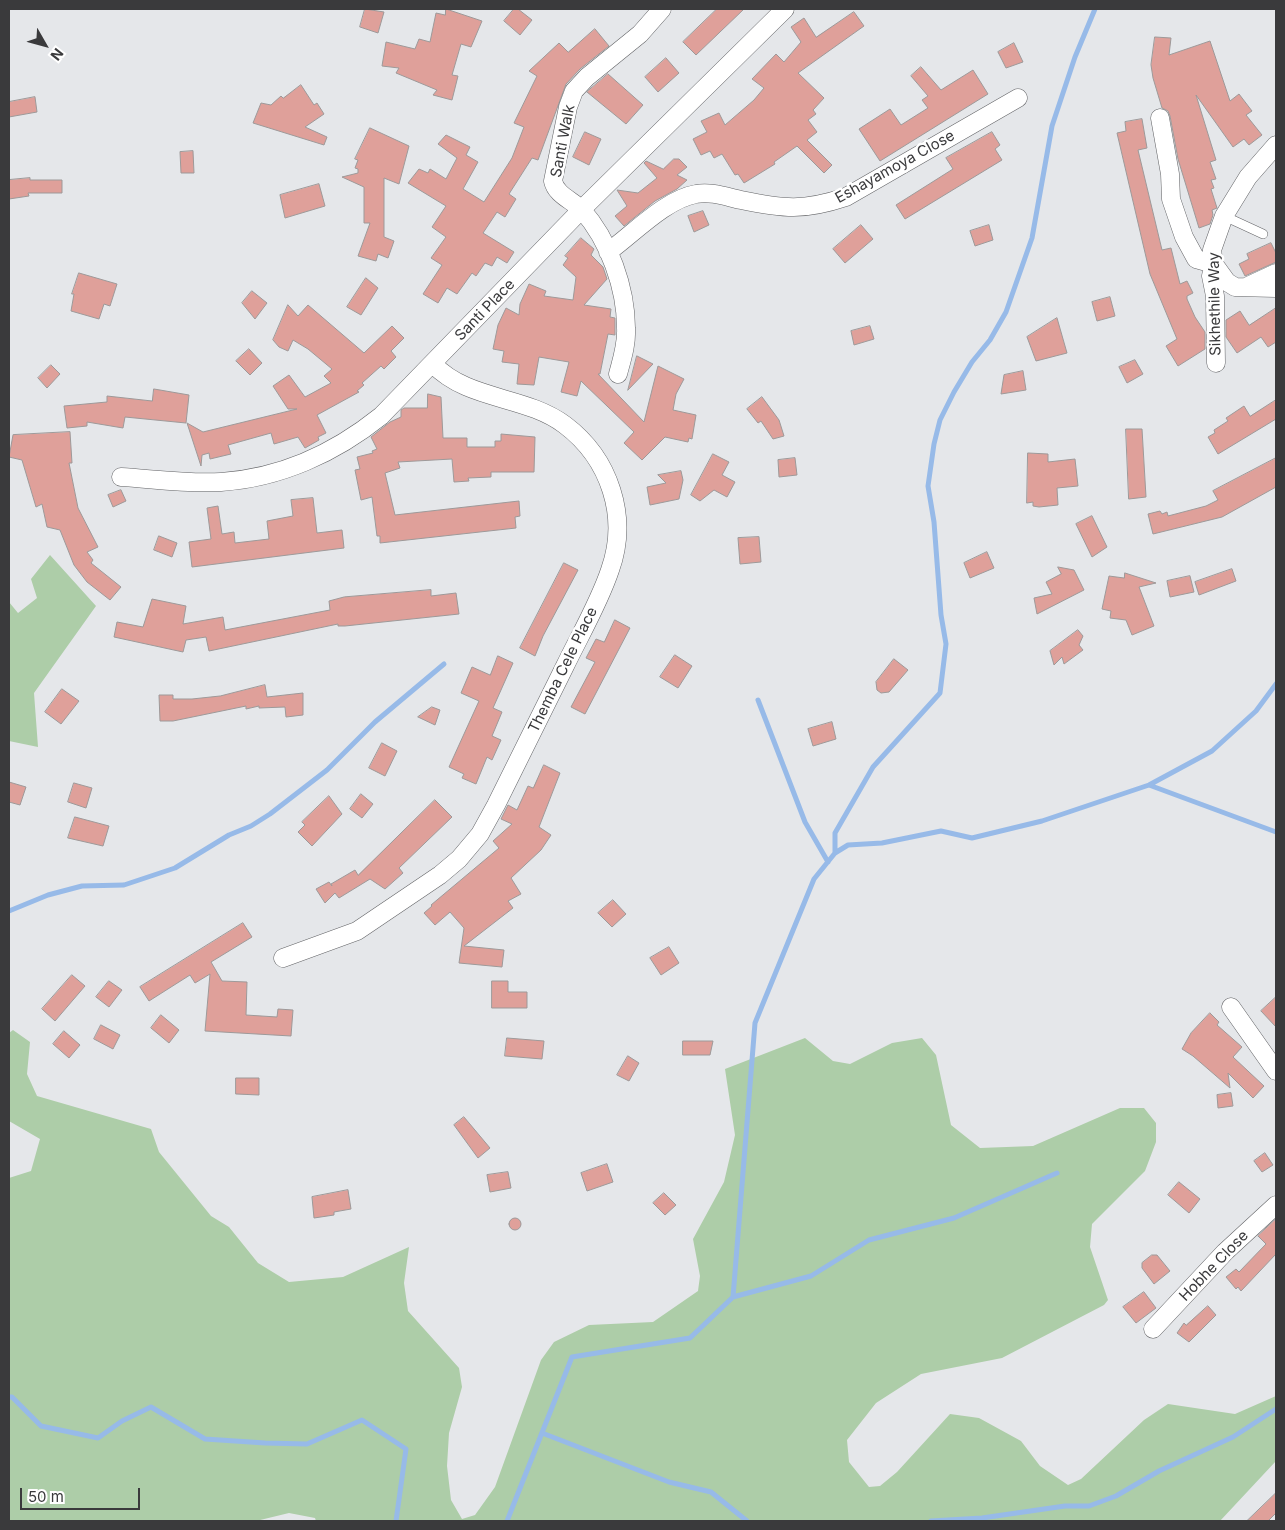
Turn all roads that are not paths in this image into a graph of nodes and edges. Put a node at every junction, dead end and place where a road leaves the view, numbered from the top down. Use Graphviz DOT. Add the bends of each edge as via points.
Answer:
graph roads {
  1 [pos="662,9"];
  2 [pos="785,9"];
  3 [pos="1018,98"];
  4 [pos="1160,118"];
  5 [pos="1276,145"];
  6 [pos="581,210"];
  7 [pos="1224,216"];
  8 [pos="1263,234"];
  9 [pos="608,252"];
  10 [pos="1214,264"];
  11 [pos="1276,273"];
  12 [pos="1247,287"];
  13 [pos="1276,288"];
  14 [pos="432,364"];
  15 [pos="1216,364"];
  16 [pos="618,374"];
  17 [pos="121,477"];
  18 [pos="283,958"];
  19 [pos="1231,1007"];
  20 [pos="1276,1071"];
  21 [pos="1276,1205"];
  22 [pos="1153,1328"];
  1 -- 6 [label="street, Santi Walk" via="640,34 574,91 553,181 555,188"];
  2 -- 6 [label="street, Santi Place"];
  3 -- 9 [label="street, Eshayamoya Close" via="846,197 819,206 781,208 714,194 697,194 676,200"];
  4 -- 10 [label="street" via="1172,199 1184,237 1196,259"];
  5 -- 7 [label="street, Sikhethile Way" via="1248,177"];
  6 -- 9 [label="street"];
  6 -- 14 [label="street, Santi Place"];
  7 -- 8 [label="lane"];
  7 -- 10 [label="street, Sikhethile Way" via="1212,250"];
  9 -- 16 [label="street" via="620,287 626,328"];
  10 -- 12 [label="street" via="1228,282 1236,287"];
  10 -- 15 [label="street, Sikhethile Way" via="1211,276 1215,296"];
  11 -- 12 [label="street"];
  12 -- 13 [label="street"];
  14 -- 17 [label="street, Santi Place" via="381,416 356,436 300,463 262,476 220,482"];
  14 -- 18 [label="street, Themba Cele Place" via="468,388 538,411 565,425 578,437 606,472 611,485 618,528 614,555 592,610 496,805 469,846 440,875 357,931"];
  19 -- 20 [label="street"];
  21 -- 22 [label="street, Hobhe Close" via="1225,1252"];
}
